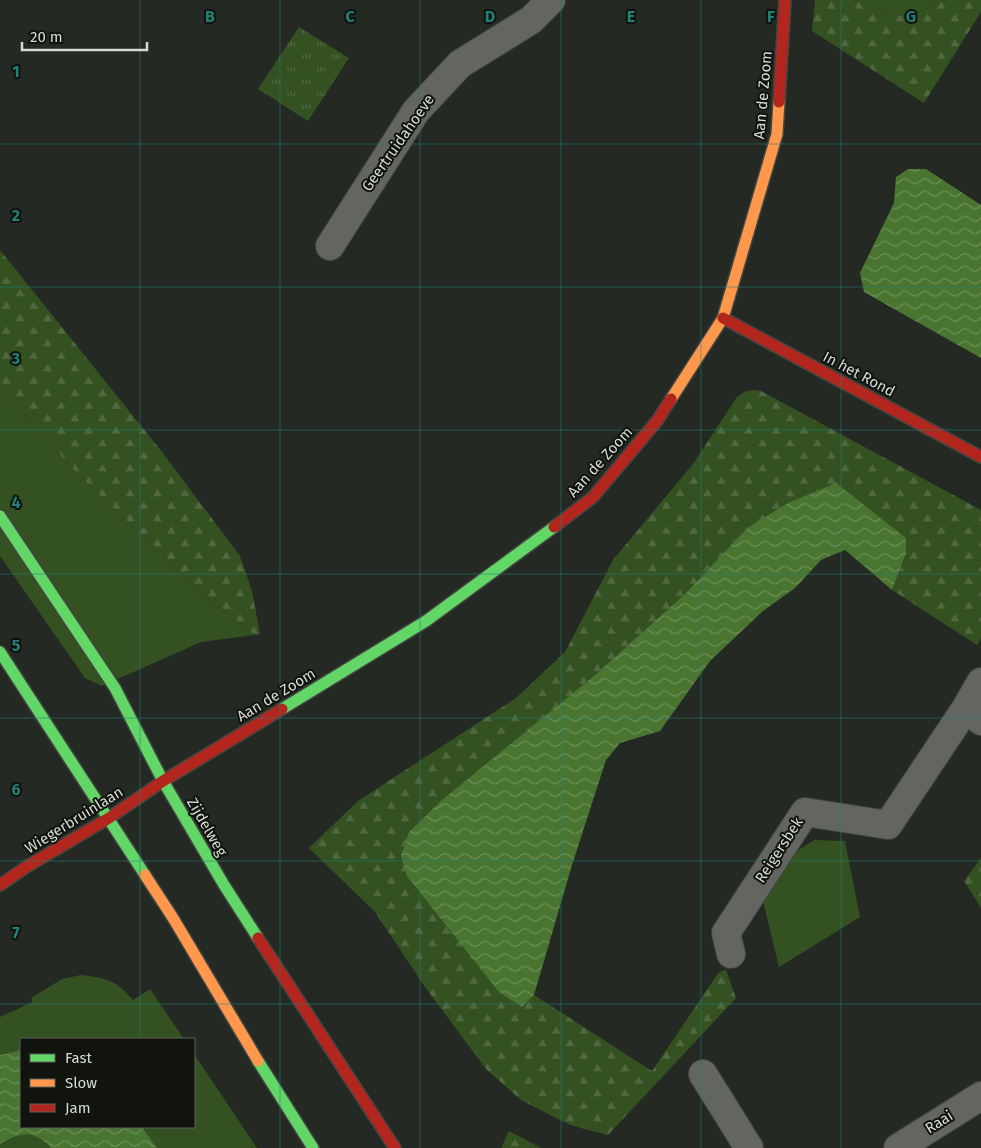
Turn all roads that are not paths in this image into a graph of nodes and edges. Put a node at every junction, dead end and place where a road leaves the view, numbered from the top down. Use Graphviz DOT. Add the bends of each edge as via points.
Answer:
graph roads {
  1 [pos="551,0"];
  2 [pos="785,0"];
  3 [pos="330,246"];
  4 [pos="723,318"];
  5 [pos="981,457"];
  6 [pos="0,516"];
  7 [pos="0,652"];
  8 [pos="981,682"];
  9 [pos="973,714"];
  10 [pos="163,781"];
  11 [pos="109,818"];
  12 [pos="0,884"];
  13 [pos="731,954"];
  14 [pos="704,1074"];
  15 [pos="981,1096"];
  16 [pos="313,1148"];
  17 [pos="395,1148"];
  18 [pos="749,1148"];
  19 [pos="898,1148"];
  1 -- 3 [label="street, Geertruidahoeve" via="531,20 460,64 432,93 411,119"];
  2 -- 4 [label="street, Aan de Zoom" via="777,134"];
  4 -- 5 [label="street, In het Rond"];
  4 -- 10 [label="street, Aan de Zoom" via="657,421 593,497 426,621"];
  6 -- 10 [label="street, Zijdelweg" via="114,688"];
  7 -- 11 [label="street"];
  8 -- 9 [label="street"];
  9 -- 13 [label="street, Reigersbek" via="888,824 805,812 726,933"];
  10 -- 11 [label="street, Wiegerbruinlaan"];
  10 -- 17 [label="street, Zijdelweg" via="224,886"];
  11 -- 12 [label="street, Wiegerbruinlaan"];
  11 -- 16 [label="street" via="174,918"];
  14 -- 18 [label="street"];
  15 -- 19 [label="street, Raai"];
}
